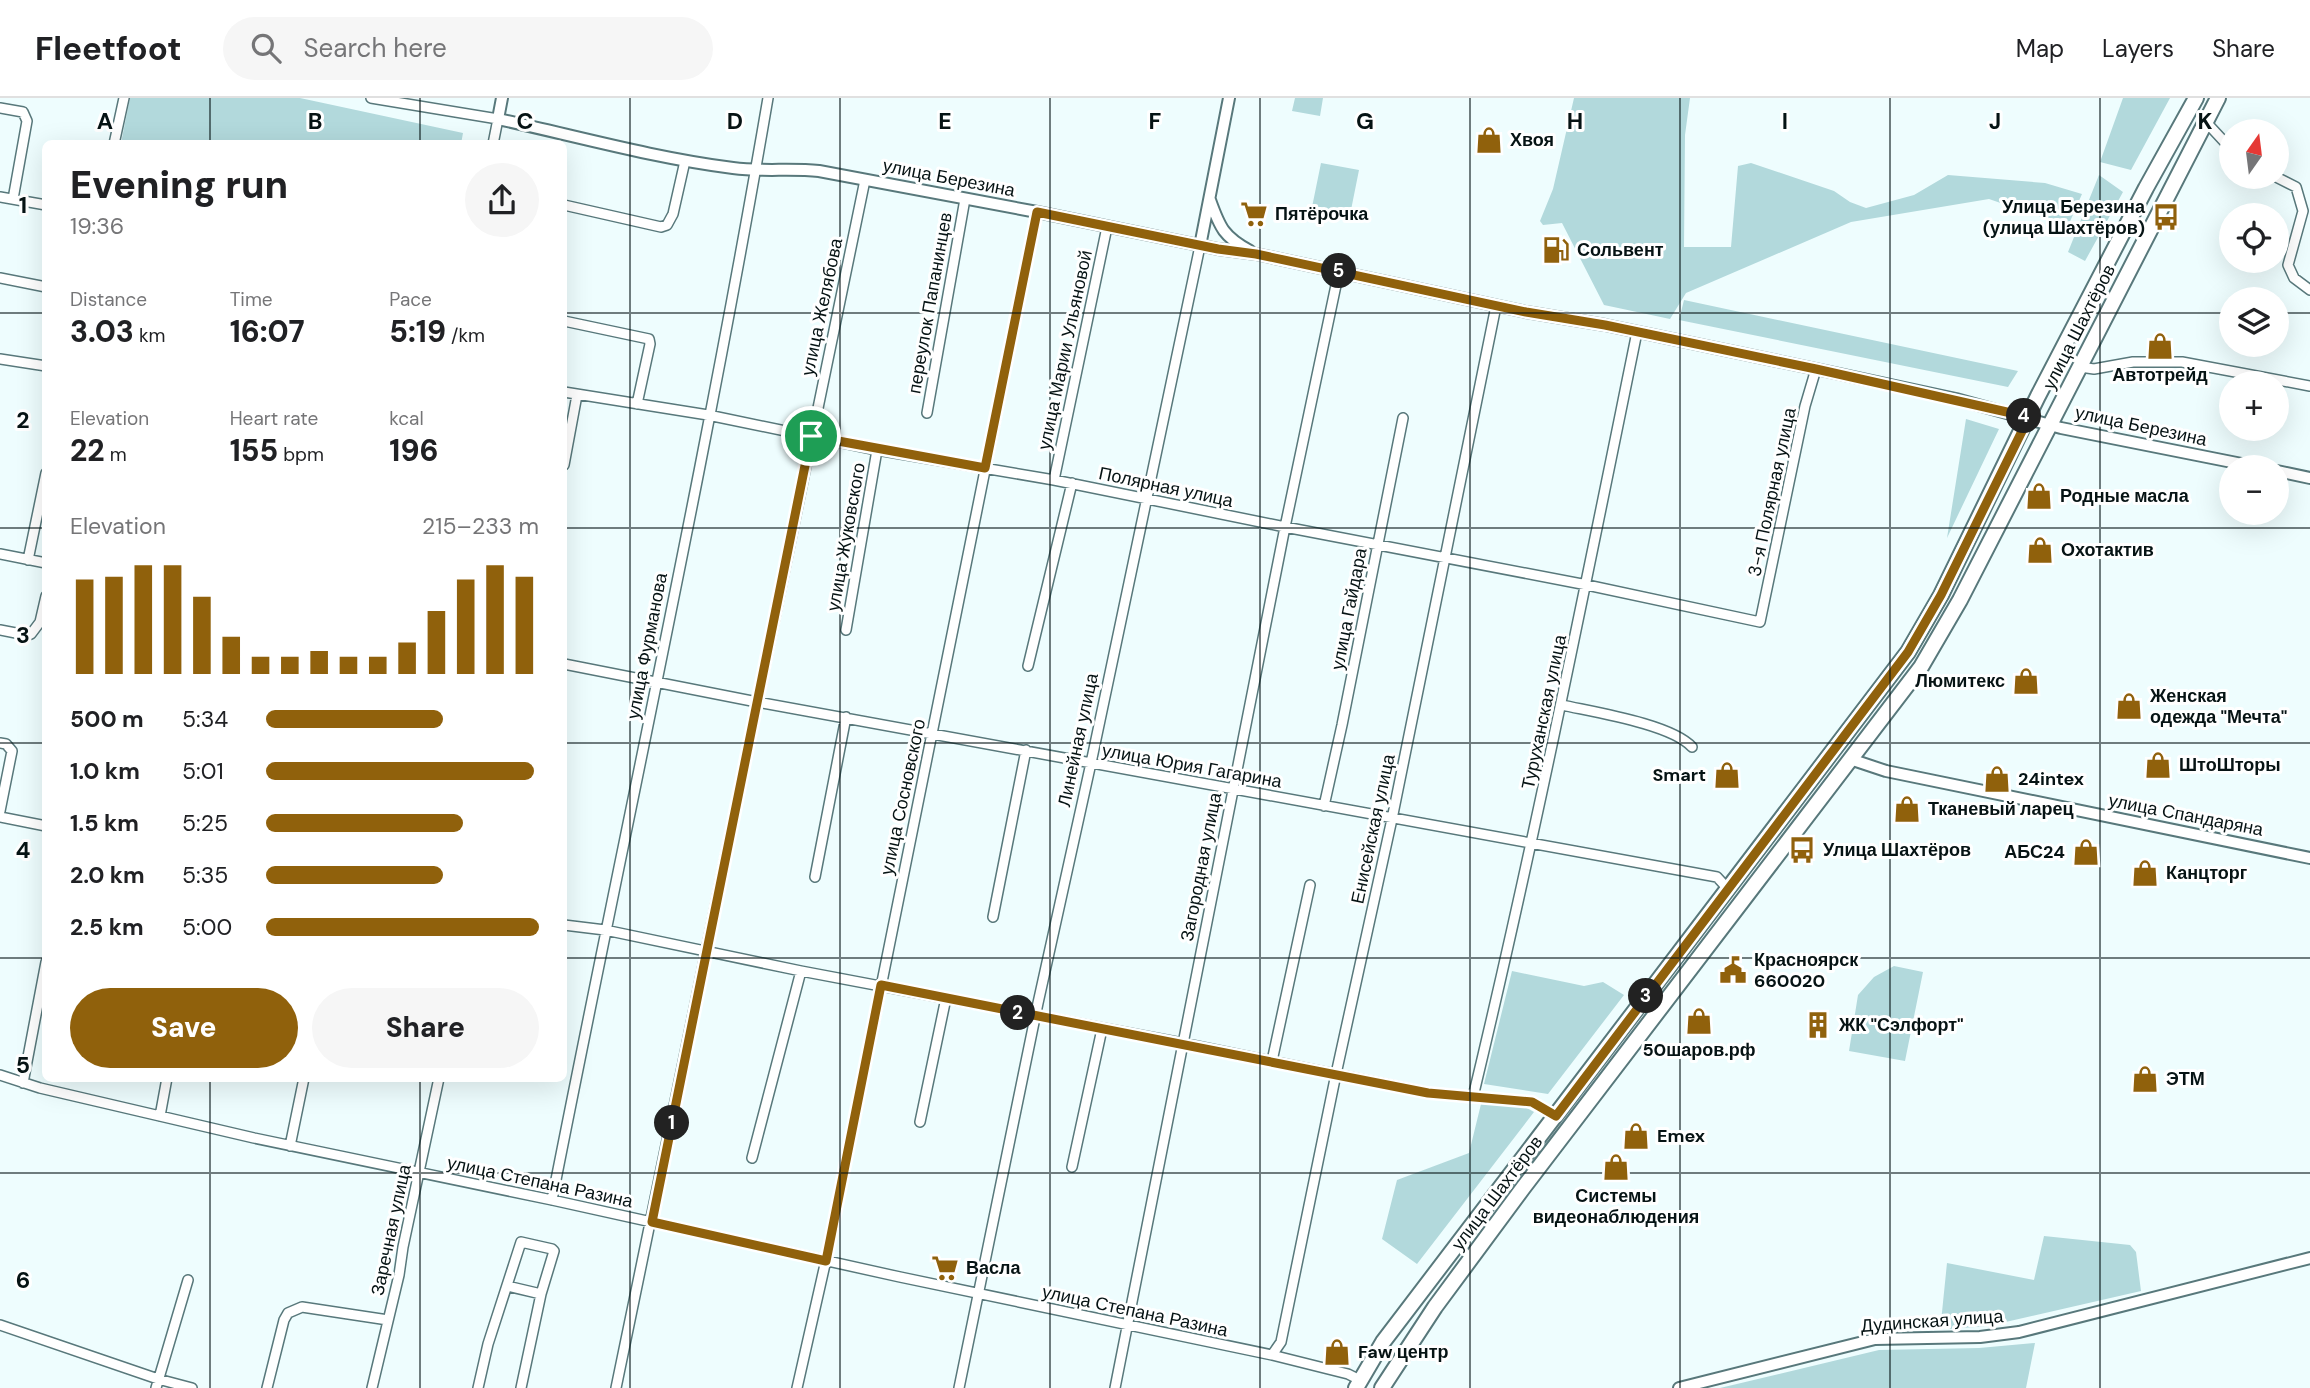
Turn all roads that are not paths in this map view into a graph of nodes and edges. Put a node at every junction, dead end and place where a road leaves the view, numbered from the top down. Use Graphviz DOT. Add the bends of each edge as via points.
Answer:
graph roads {
  1 [pos="124,98"];
  2 [pos="372,98"];
  3 [pos="502,98"];
  4 [pos="768,98"];
  5 [pos="1229,98"];
  6 [pos="2218,98"];
  7 [pos="2192,103"];
  8 [pos="0,107"];
  9 [pos="498,119"];
  10 [pos="2206,122"];
  11 [pos="2219,136"];
  12 [pos="563,139"];
  13 [pos="115,140"];
  14 [pos="494,140"];
  15 [pos="685,161"];
  16 [pos="756,170"];
  17 [pos="865,180"];
  18 [pos="2289,184"];
  19 [pos="0,197"];
  20 [pos="1209,197"];
  21 [pos="13,199"];
  22 [pos="965,199"];
  23 [pos="42,204"];
  24 [pos="567,206"];
  25 [pos="1037,212"];
  26 [pos="1107,227"];
  27 [pos="1200,246"];
  28 [pos="1256,254"];
  29 [pos="1339,271"];
  30 [pos="0,278"];
  31 [pos="42,286"];
  32 [pos="2310,290"];
  33 [pos="1496,306"];
  34 [pos="567,322"];
  35 [pos="1637,331"];
  36 [pos="0,359"];
  37 [pos="42,365"];
  38 [pos="2080,367"];
  39 [pos="1816,369"];
  40 [pos="2310,386"];
  41 [pos="567,393"];
  42 [pos="576,395"];
  43 [pos="637,404"];
  44 [pos="927,413"];
  45 [pos="708,415"];
  46 [pos="2029,417"];
  47 [pos="1404,418"];
  48 [pos="2051,425"];
  49 [pos="811,436"];
  50 [pos="567,448"];
  51 [pos="877,450"];
  52 [pos="2219,459"];
  53 [pos="985,468"];
  54 [pos="2289,474"];
  55 [pos="2310,478"];
  56 [pos="1054,480"];
  57 [pos="1072,483"];
  58 [pos="42,492"];
  59 [pos="1148,499"];
  60 [pos="1284,527"];
  61 [pos="1379,544"];
  62 [pos="0,554"];
  63 [pos="1445,558"];
  64 [pos="28,560"];
  65 [pos="42,562"];
  66 [pos="1587,585"];
  67 [pos="42,613"];
  68 [pos="1760,622"];
  69 [pos="0,630"];
  70 [pos="846,630"];
  71 [pos="567,665"];
  72 [pos="1028,666"];
  73 [pos="657,682"];
  74 [pos="757,702"];
  75 [pos="1562,705"];
  76 [pos="846,717"];
  77 [pos="933,733"];
  78 [pos="0,743"];
  79 [pos="1692,747"];
  80 [pos="1026,750"];
  81 [pos="1850,759"];
  82 [pos="1091,763"];
  83 [pos="1233,789"];
  84 [pos="1324,806"];
  85 [pos="0,811"];
  86 [pos="0,817"];
  87 [pos="1392,819"];
  88 [pos="42,825"];
  89 [pos="1531,845"];
  90 [pos="2310,858"];
  91 [pos="815,877"];
  92 [pos="1310,885"];
  93 [pos="1728,889"];
  94 [pos="993,917"];
  95 [pos="567,925"];
  96 [pos="605,930"];
  97 [pos="706,951"];
  98 [pos="801,971"];
  99 [pos="42,983"];
  100 [pos="881,985"];
  101 [pos="946,998"];
  102 [pos="1035,1016"];
  103 [pos="1102,1029"];
  104 [pos="1182,1043"];
  105 [pos="1272,1061"];
  106 [pos="1336,1074"];
  107 [pos="0,1075"];
  108 [pos="166,1082"];
  109 [pos="303,1082"];
  110 [pos="438,1082"];
  111 [pos="23,1083"];
  112 [pos="1473,1097"];
  113 [pos="160,1116"];
  114 [pos="1556,1116"];
  115 [pos="920,1122"];
  116 [pos="290,1146"];
  117 [pos="752,1158"];
  118 [pos="1072,1167"];
  119 [pos="419,1172"];
  120 [pos="552,1200"];
  121 [pos="652,1222"];
  122 [pos="2310,1258"];
  123 [pos="826,1261"];
  124 [pos="188,1280"];
  125 [pos="507,1286"];
  126 [pos="541,1294"];
  127 [pos="980,1294"];
  128 [pos="388,1320"];
  129 [pos="0,1325"];
  130 [pos="1128,1325"];
  131 [pos="1272,1355"];
  132 [pos="157,1384"];
  133 [pos="1358,1384"];
  134 [pos="192,1388"];
  135 [pos="267,1388"];
  136 [pos="372,1388"];
  137 [pos="478,1388"];
  138 [pos="521,1388"];
  139 [pos="616,1388"];
  140 [pos="797,1388"];
  141 [pos="959,1388"];
  142 [pos="1115,1388"];
  143 [pos="1382,1388"];
  144 [pos="1679,1388"];
  1 -- 13 [label="street"];
  2 -- 9 [label="street, улица Березина"];
  3 -- 9 [label="street"];
  4 -- 16 [label="street, улица Фурманова"];
  5 -- 20 [label="street, Линейная улица"];
  6 -- 10 [label="main road, улица Шахтёров"];
  7 -- 46 [label="main road, улица Шахтёров"];
  8 -- 21 [label="street" via="23,112 27,121"];
  9 -- 12 [label="street, улица Березина"];
  9 -- 14 [label="street"];
  10 -- 11 [label="street"];
  10 -- 38 [label="main road, улица Шахтёров"];
  12 -- 15 [label="street, улица Березина"];
  15 -- 16 [label="street, улица Березина"];
  15 -- 24 [label="street" via="667,225"];
  16 -- 17 [label="street, улица Березина" via="806,170"];
  16 -- 45 [label="street, улица Фурманова"];
  17 -- 22 [label="street, улица Березина"];
  17 -- 49 [label="street, улица Желябова"];
  18 -- 32 [label="street" via="2296,187 2303,211 2288,264 2294,278"];
  19 -- 21 [label="street"];
  20 -- 27 [label="street, Линейная улица"];
  20 -- 28 [label="street" via="1223,231"];
  21 -- 23 [label="street"];
  22 -- 25 [label="street, улица Березина"];
  22 -- 44 [label="street, переулок Папанинцев"];
  25 -- 26 [label="street, улица Березина"];
  25 -- 53 [label="street, улица Сосновского"];
  26 -- 27 [label="street, улица Березина"];
  26 -- 56 [label="street, улица Марии Ульяновой"];
  27 -- 28 [label="street, улица Березина"];
  27 -- 59 [label="street, Линейная улица"];
  28 -- 29 [label="street, улица Березина"];
  29 -- 33 [label="street, улица Березина"];
  29 -- 60 [label="street, Загородная улица"];
  30 -- 31 [label="street"];
  33 -- 35 [label="street, улица Березина"];
  33 -- 63 [label="street, Енисейская улица"];
  34 -- 43 [label="street" via="649,339"];
  35 -- 39 [label="street, улица Березина"];
  35 -- 66 [label="street, Туруханская улица"];
  36 -- 37 [label="street"];
  38 -- 40 [label="street" via="2182,362"];
  38 -- 48 [label="main road, улица Шахтёров"];
  39 -- 46 [label="street, улица Березина"];
  39 -- 68 [label="street, 3-я Полярная улица"];
  41 -- 42 [label="street, Полярная улица"];
  42 -- 43 [label="street, Полярная улица"];
  42 -- 50 [label="street"];
  43 -- 45 [label="street, Полярная улица"];
  45 -- 49 [label="street, Полярная улица"];
  45 -- 73 [label="street, улица Фурманова"];
  46 -- 48 [label="street, улица Березина"];
  46 -- 93 [label="main road, улица Шахтёров" via="1959,562 1908,652"];
  47 -- 61 [label="street, улица Гайдара"];
  48 -- 52 [label="street, улица Березина"];
  48 -- 81 [label="main road, улица Шахтёров" via="1921,667"];
  49 -- 51 [label="street, Полярная улица"];
  49 -- 74 [label="street, улица Желябова"];
  51 -- 53 [label="street, Полярная улица"];
  51 -- 70 [label="street, улица Жуковского"];
  53 -- 56 [label="street, Полярная улица"];
  53 -- 77 [label="street, улица Сосновского"];
  54 -- 55 [label="street"];
  56 -- 57 [label="street, Полярная улица"];
  57 -- 59 [label="street, Полярная улица"];
  57 -- 72 [label="street"];
  58 -- 64 [label="street"];
  59 -- 60 [label="street, Полярная улица"];
  59 -- 82 [label="street, Линейная улица"];
  60 -- 61 [label="street, Полярная улица"];
  60 -- 83 [label="street, Загородная улица"];
  61 -- 63 [label="street, Полярная улица"];
  61 -- 84 [label="street, улица Гайдара"];
  62 -- 64 [label="street"];
  63 -- 66 [label="street, Полярная улица"];
  63 -- 87 [label="street, Енисейская улица"];
  64 -- 65 [label="street"];
  66 -- 68 [label="street, Полярная улица"];
  66 -- 75 [label="street, Туруханская улица"];
  67 -- 69 [label="street" via="31,634"];
  71 -- 73 [label="street, улица Юрия Гагарина"];
  73 -- 74 [label="street, улица Юрия Гагарина"];
  73 -- 96 [label="street, улица Фурманова"];
  74 -- 76 [label="street, улица Юрия Гагарина"];
  74 -- 97 [label="street, улица Желябова"];
  75 -- 79 [label="street" via="1637,723 1682,738"];
  75 -- 89 [label="street, Туруханская улица"];
  76 -- 77 [label="street, улица Юрия Гагарина"];
  76 -- 91 [label="street"];
  77 -- 80 [label="street, улица Юрия Гагарина"];
  77 -- 100 [label="street, улица Сосновского"];
  78 -- 85 [label="street" via="12,751"];
  80 -- 82 [label="street, улица Юрия Гагарина"];
  80 -- 94 [label="street"];
  81 -- 90 [label="street, улица Спандаряна" via="1886,771"];
  81 -- 143 [label="main road, улица Шахтёров" via="1523,1188"];
  82 -- 83 [label="street, улица Юрия Гагарина"];
  82 -- 102 [label="street, Линейная улица"];
  83 -- 84 [label="street, улица Юрия Гагарина"];
  83 -- 104 [label="street, Загородная улица"];
  84 -- 87 [label="street, улица Юрия Гагарина"];
  86 -- 88 [label="street"];
  87 -- 89 [label="street, улица Юрия Гагарина"];
  87 -- 106 [label="street, Енисейская улица"];
  89 -- 93 [label="street, улица Юрия Гагарина" via="1717,877"];
  89 -- 112 [label="street, Туруханская улица"];
  92 -- 105 [label="street"];
  93 -- 114 [label="main road, улица Шахтёров"];
  95 -- 96 [label="street"];
  96 -- 97 [label="street"];
  96 -- 120 [label="street, улица Фурманова"];
  97 -- 98 [label="street"];
  97 -- 121 [label="street, улица Желябова"];
  98 -- 100 [label="street"];
  98 -- 117 [label="street"];
  99 -- 111 [label="street"];
  100 -- 101 [label="street"];
  100 -- 123 [label="street, улица Сосновского"];
  101 -- 102 [label="street"];
  101 -- 115 [label="street"];
  102 -- 103 [label="street"];
  102 -- 127 [label="street, Линейная улица"];
  103 -- 104 [label="street"];
  103 -- 118 [label="street"];
  104 -- 105 [label="street"];
  104 -- 130 [label="street, Загородная улица"];
  105 -- 106 [label="street"];
  106 -- 112 [label="street" via="1428,1093"];
  106 -- 131 [label="street, Енисейская улица" via="1281,1342"];
  107 -- 111 [label="street, улица Степана Разина"];
  108 -- 113 [label="street"];
  109 -- 116 [label="street"];
  110 -- 119 [label="street, Заречная улица"];
  111 -- 113 [label="street, улица Степана Разина"];
  112 -- 114 [label="street" via="1532,1102"];
  113 -- 116 [label="street, улица Степана Разина"];
  114 -- 133 [label="main road, улица Шахтёров" via="1383,1342"];
  116 -- 119 [label="street, улица Степана Разина"];
  119 -- 120 [label="street, улица Степана Разина"];
  119 -- 128 [label="street, Заречная улица"];
  120 -- 121 [label="street, улица Степана Разина"];
  121 -- 123 [label="street, улица Степана Разина"];
  121 -- 139 [label="street, улица Желябова"];
  122 -- 144 [label="street, Дудинская улица" via="2019,1332 1875,1339"];
  123 -- 127 [label="street, улица Степана Разина"];
  123 -- 140 [label="street, улица Сосновского"];
  124 -- 132 [label="street"];
  125 -- 126 [label="street"];
  125 -- 126 [label="street" via="518,1244 525,1242 554,1251"];
  125 -- 137 [label="street"];
  126 -- 138 [label="street"];
  127 -- 130 [label="street, улица Степана Разина"];
  127 -- 141 [label="street, Линейная улица"];
  128 -- 135 [label="street" via="302,1307 288,1314"];
  128 -- 136 [label="street, Заречная улица"];
  129 -- 132 [label="street" via="72,1348"];
  130 -- 131 [label="street, улица Степана Разина"];
  130 -- 142 [label="street, Загородная улица"];
  131 -- 133 [label="street, улица Степана Разина" via="1348,1374"];
  132 -- 134 [label="street"];
}
